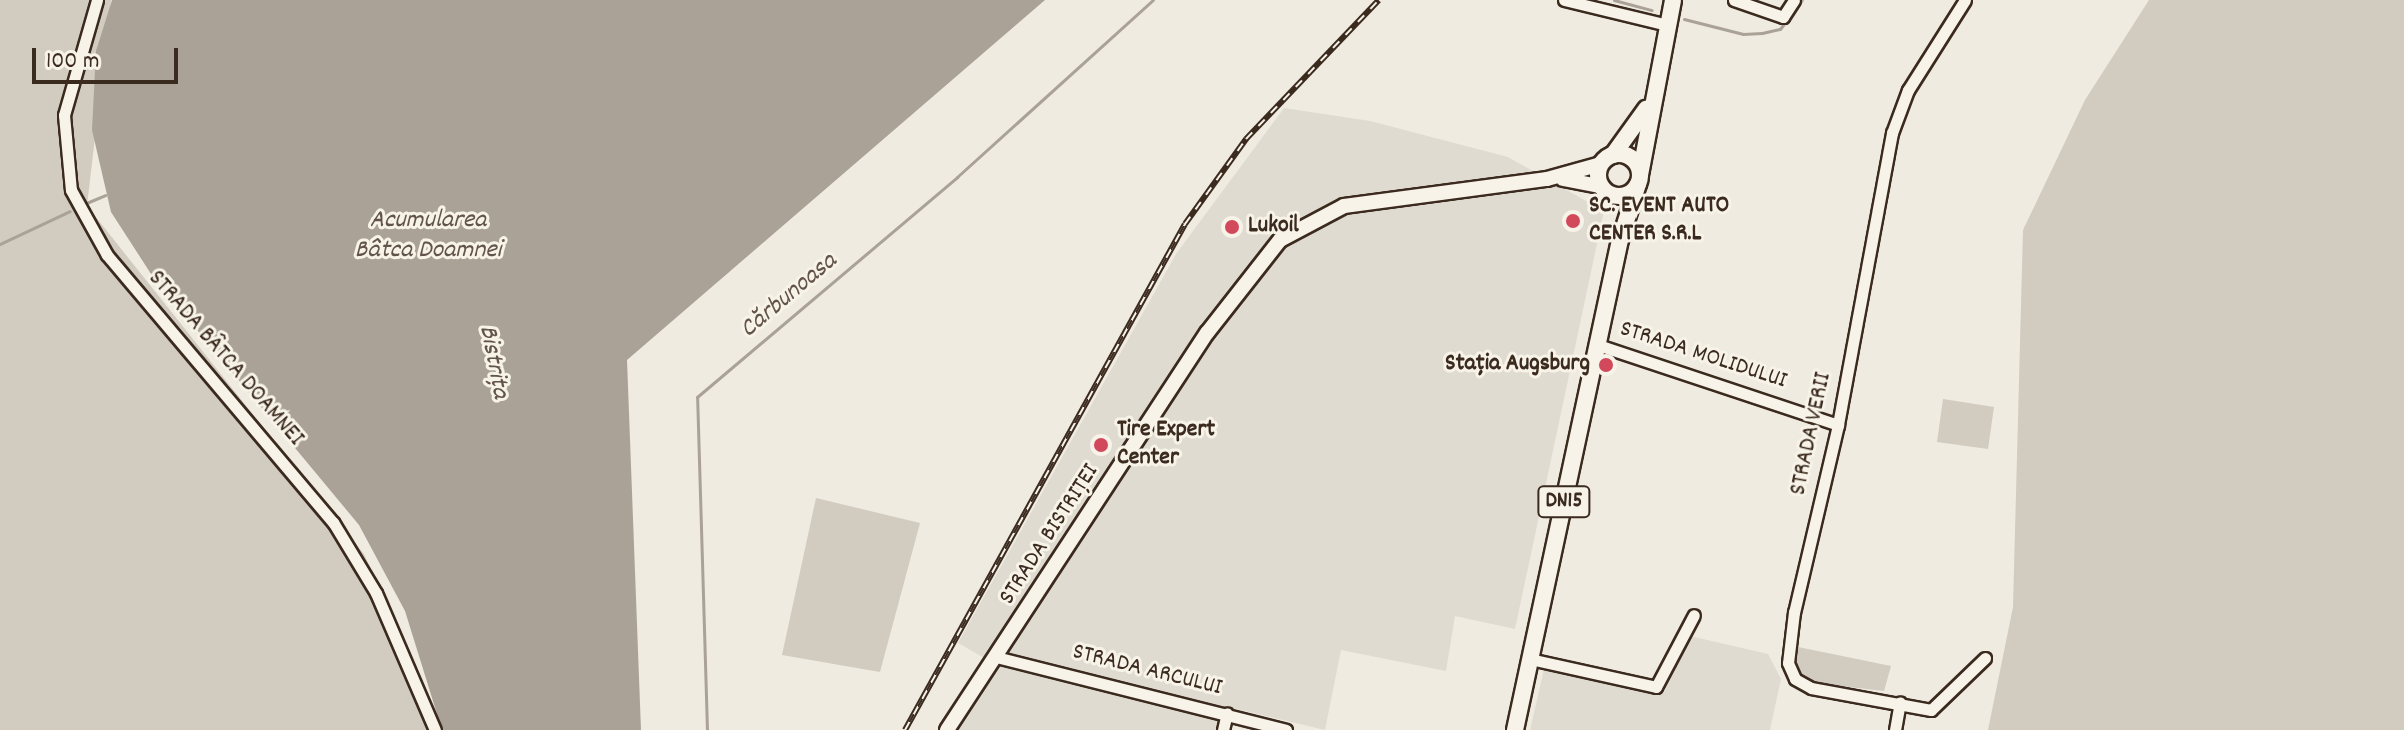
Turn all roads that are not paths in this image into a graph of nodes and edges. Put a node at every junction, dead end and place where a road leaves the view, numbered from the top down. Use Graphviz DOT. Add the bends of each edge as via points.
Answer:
graph roads {
  1 [pos="97,0"];
  2 [pos="1564,0"];
  3 [pos="1673,0"];
  4 [pos="1734,0"];
  5 [pos="1794,0"];
  6 [pos="1965,0"];
  7 [pos="1667,25"];
  8 [pos="1651,101"];
  9 [pos="1607,160"];
  10 [pos="1547,179"];
  11 [pos="1639,179"];
  12 [pos="1606,191"];
  13 [pos="1620,240"];
  14 [pos="1598,345"];
  15 [pos="1838,425"];
  16 [pos="1694,615"];
  17 [pos="996,657"];
  18 [pos="1985,658"];
  19 [pos="1530,659"];
  20 [pos="1900,702"];
  21 [pos="1227,713"];
  22 [pos="435,730"];
  23 [pos="947,730"];
  24 [pos="1223,730"];
  25 [pos="1286,730"];
  26 [pos="1515,730"];
  27 [pos="1895,730"];
  1 -- 22 [label="street, STRADA BÂTCA DOAMNEI" via="64,115 71,190 107,255 333,522 376,593"];
  2 -- 7 [label="street"];
  3 -- 7 [label="main road, DN15"];
  4 -- 5 [label="street" via="1783,17"];
  6 -- 15 [label="street, STRADA VERII" via="1908,90 1892,133"];
  7 -- 8 [label="main road, DN15"];
  8 -- 9 [label="main road, DN15"];
  8 -- 11 [label="main road, DN15"];
  9 -- 10 [label="main road, STRADA BISTRIȚEI"];
  9 -- 11 [label="main road" via="1631,158"];
  9 -- 12 [label="main road, DN15"];
  10 -- 12 [label="main road, STRADA BISTRIȚEI"];
  10 -- 17 [label="main road, STRADA BISTRIȚEI" via="1344,206 1280,240 1207,333"];
  11 -- 12 [label="main road" via="1630,193"];
  11 -- 13 [label="main road, DN15"];
  12 -- 13 [label="main road, DN15"];
  13 -- 14 [label="main road, DN15"];
  14 -- 15 [label="street, STRADA MOLIDULUI"];
  14 -- 19 [label="main road, DN15"];
  15 -- 20 [label="street, STRADA VERII" via="1794,612 1789,672 1811,688"];
  16 -- 19 [label="street" via="1656,687"];
  17 -- 21 [label="street, STRADA ARCULUI"];
  17 -- 23 [label="main road, STRADA BISTRIȚEI"];
  18 -- 20 [label="street, STRADA VERII" via="1931,710"];
  19 -- 26 [label="main road, DN15"];
  20 -- 27 [label="street"];
  21 -- 24 [label="street"];
  21 -- 25 [label="street, STRADA ARCULUI"];
}
